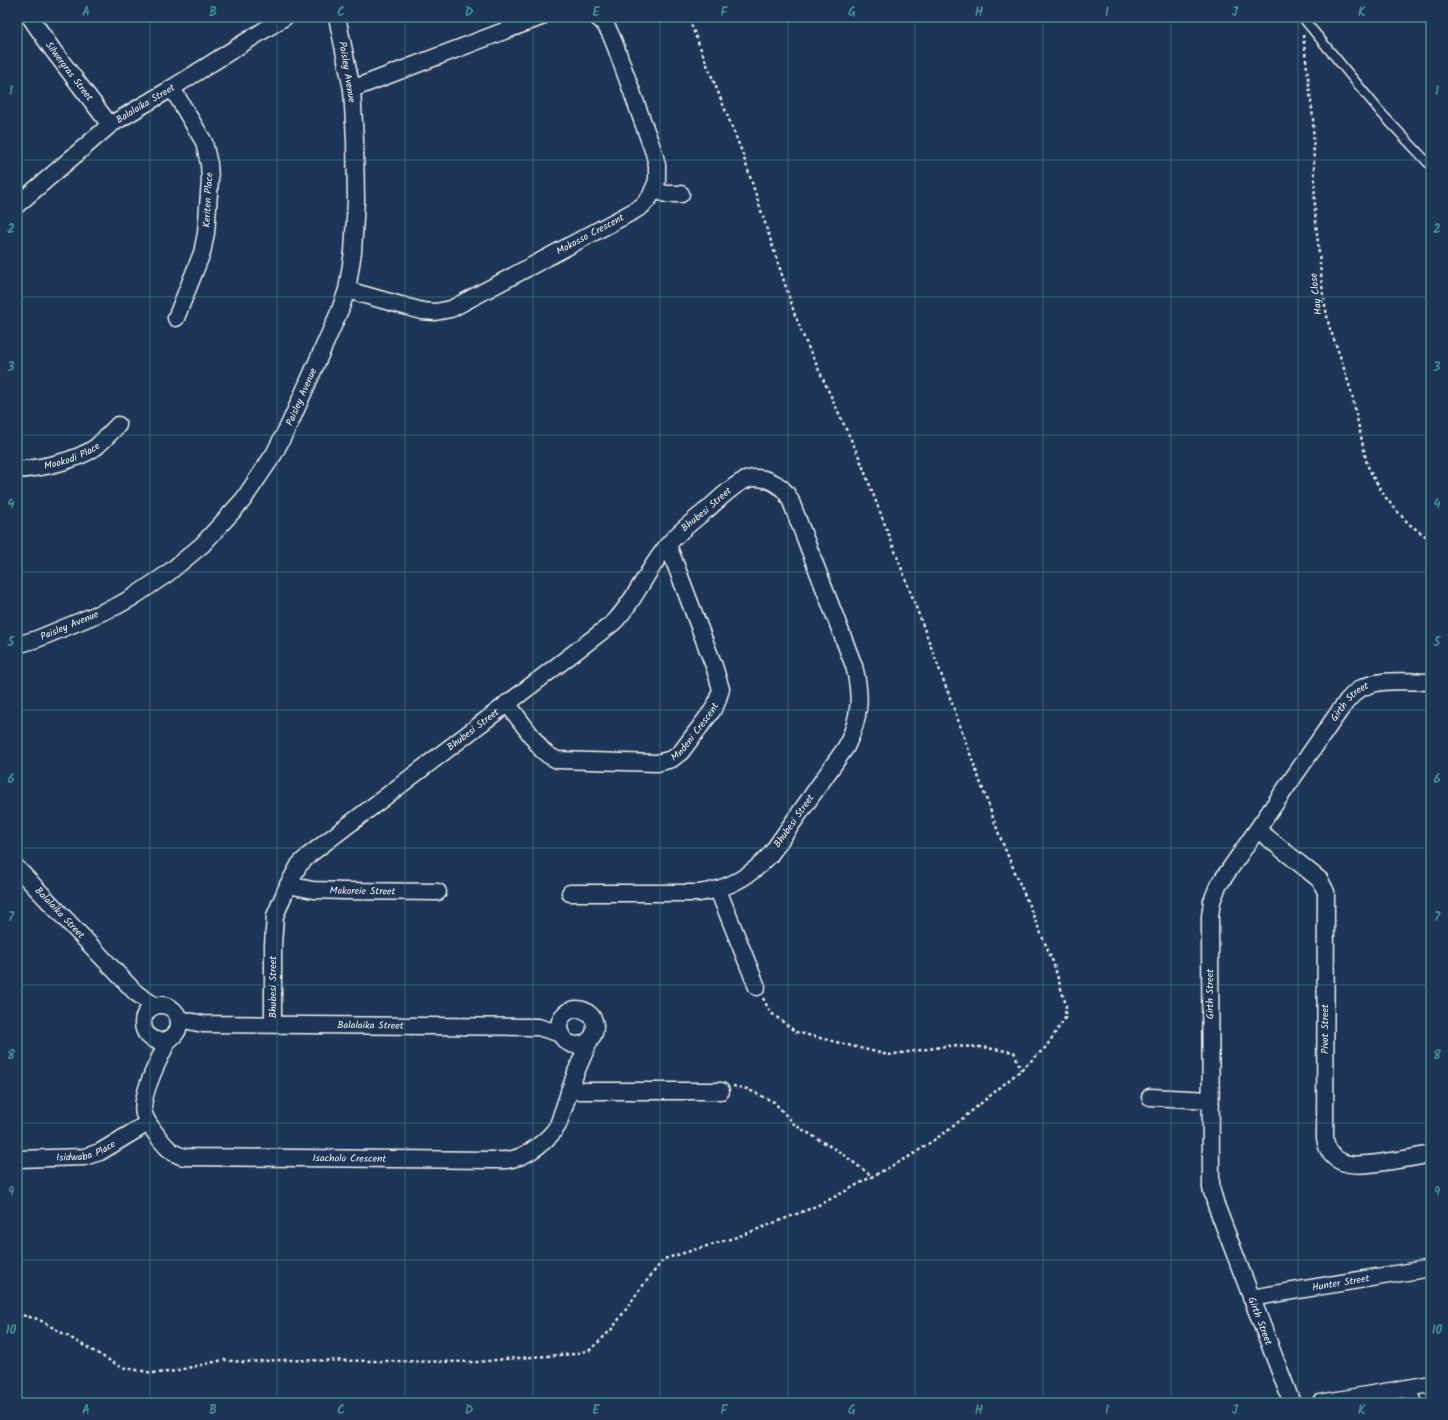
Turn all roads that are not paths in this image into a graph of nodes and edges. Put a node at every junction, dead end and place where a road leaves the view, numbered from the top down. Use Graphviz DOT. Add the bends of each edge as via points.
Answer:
graph roads {
  1 [pos="30,17"];
  2 [pos="285,17"];
  3 [pos="337,17"];
  4 [pos="541,17"];
  5 [pos="598,17"];
  6 [pos="1302,17"];
  7 [pos="172,88"];
  8 [pos="352,89"];
  9 [pos="110,125"];
  10 [pos="1431,166"];
  11 [pos="654,190"];
  12 [pos="680,194"];
  13 [pos="17,205"];
  14 [pos="347,290"];
  15 [pos="176,318"];
  16 [pos="118,425"];
  17 [pos="17,470"];
  18 [pos="668,545"];
  19 [pos="17,645"];
  20 [pos="1431,682"];
  21 [pos="507,703"];
  22 [pos="1258,830"];
  23 [pos="17,868"];
  24 [pos="288,885"];
  25 [pos="718,890"];
  26 [pos="438,892"];
  27 [pos="570,893"];
  28 [pos="757,987"];
  29 [pos="136,993"];
  30 [pos="155,1006"];
  31 [pos="144,1018"];
  32 [pos="562,1018"];
  33 [pos="273,1024"];
  34 [pos="538,1027"];
  35 [pos="175,1030"];
  36 [pos="560,1034"];
  37 [pos="152,1039"];
  38 [pos="590,1040"];
  39 [pos="574,1045"];
  40 [pos="156,1064"];
  41 [pos="576,1072"];
  42 [pos="569,1091"];
  43 [pos="721,1091"];
  44 [pos="1150,1097"];
  45 [pos="1210,1100"];
  46 [pos="148,1123"];
  47 [pos="1431,1154"];
  48 [pos="17,1159"];
  49 [pos="1431,1268"];
  50 [pos="1251,1298"];
  51 [pos="1431,1384"];
  52 [pos="1408,1388"];
  53 [pos="1292,1403"];
  54 [pos="1320,1403"];
  55 [pos="1414,1403"];
  1 -- 9 [label="street, Silwergras Street"];
  2 -- 7 [label="street, Balalaika Street"];
  3 -- 8 [label="street, Paisley Avenue"];
  4 -- 8 [label="street"];
  5 -- 11 [label="street, Mokosso Crescent" via="615,45 654,153 658,172"];
  6 -- 10 [label="lane" via="1383,115"];
  7 -- 9 [label="street, Balalaika Street"];
  7 -- 15 [label="street, Keriten Place" via="204,142 210,164 206,233 202,254"];
  8 -- 14 [label="street, Paisley Avenue" via="356,186 353,252"];
  9 -- 13 [label="street, Balalaika Street"];
  11 -- 12 [label="street" via="666,194"];
  11 -- 14 [label="street, Mokosso Crescent" via="646,202 634,211 451,309 422,311"];
  14 -- 19 [label="street, Paisley Avenue" via="331,332 274,454 243,500 202,545 167,574 128,600"];
  16 -- 17 [label="street, Mookodi Place" via="83,455"];
  18 -- 21 [label="street, Bhubesi Street" via="613,623"];
  18 -- 21 [label="street, Mndeni Crescent" via="714,666 720,689 712,711 681,752 672,759 657,763 557,760 542,750"];
  18 -- 25 [label="street, Bhubesi Street" via="679,532 740,482 759,478 771,480 780,486 788,494 795,511 858,681 857,718 854,730 839,758 760,867 734,884"];
  20 -- 22 [label="street, Girth Street" via="1381,682 1357,691 1338,713"];
  21 -- 24 [label="street, Bhubesi Street" via="309,855"];
  22 -- 45 [label="street, Girth Street" via="1218,886 1212,901"];
  22 -- 47 [label="street, Pivot Street" via="1320,880 1326,892 1325,1138 1329,1150 1337,1159 1354,1165"];
  23 -- 29 [label="street, Balalaika Street"];
  24 -- 26 [label="street, Mokoreie Street" via="313,890"];
  24 -- 33 [label="street, Bhubesi Street" via="275,916"];
  25 -- 27 [label="street, Bhubesi Street" via="699,894"];
  25 -- 28 [label="street"];
  29 -- 30 [label="street, Balalaika Street"];
  29 -- 31 [label="street, Balalaika Street"];
  30 -- 31 [label="street"];
  30 -- 35 [label="street" via="161,1004 175,1010"];
  31 -- 37 [label="street" via="144,1030"];
  32 -- 34 [label="street, Balalaika Street"];
  32 -- 36 [label="street"];
  32 -- 38 [label="street" via="570,1010 584,1010 590,1014 596,1027"];
  33 -- 34 [label="street, Balalaika Street"];
  33 -- 35 [label="street, Balalaika Street" via="203,1024"];
  34 -- 36 [label="street, Balalaika Street"];
  35 -- 37 [label="street" via="162,1041"];
  35 -- 40 [label="street, Isacholo Crescent"];
  36 -- 39 [label="street"];
  37 -- 40 [label="street, Isacholo Crescent"];
  38 -- 39 [label="street"];
  38 -- 41 [label="street, Isacholo Crescent"];
  39 -- 41 [label="street, Isacholo Crescent"];
  40 -- 46 [label="street, Isacholo Crescent" via="144,1101 144,1115"];
  41 -- 42 [label="street, Isacholo Crescent"];
  42 -- 43 [label="street"];
  42 -- 46 [label="street, Isacholo Crescent" via="558,1125 550,1136 519,1157 507,1160 185,1158 171,1151"];
  44 -- 45 [label="street"];
  45 -- 50 [label="street, Girth Street" via="1211,1188"];
  46 -- 48 [label="street, Isidwaba Place" via="91,1156"];
  49 -- 50 [label="street, Hunter Street"];
  50 -- 53 [label="street, Girth Street"];
  51 -- 52 [label="street"];
  52 -- 54 [label="street"];
  52 -- 55 [label="street"];
}
